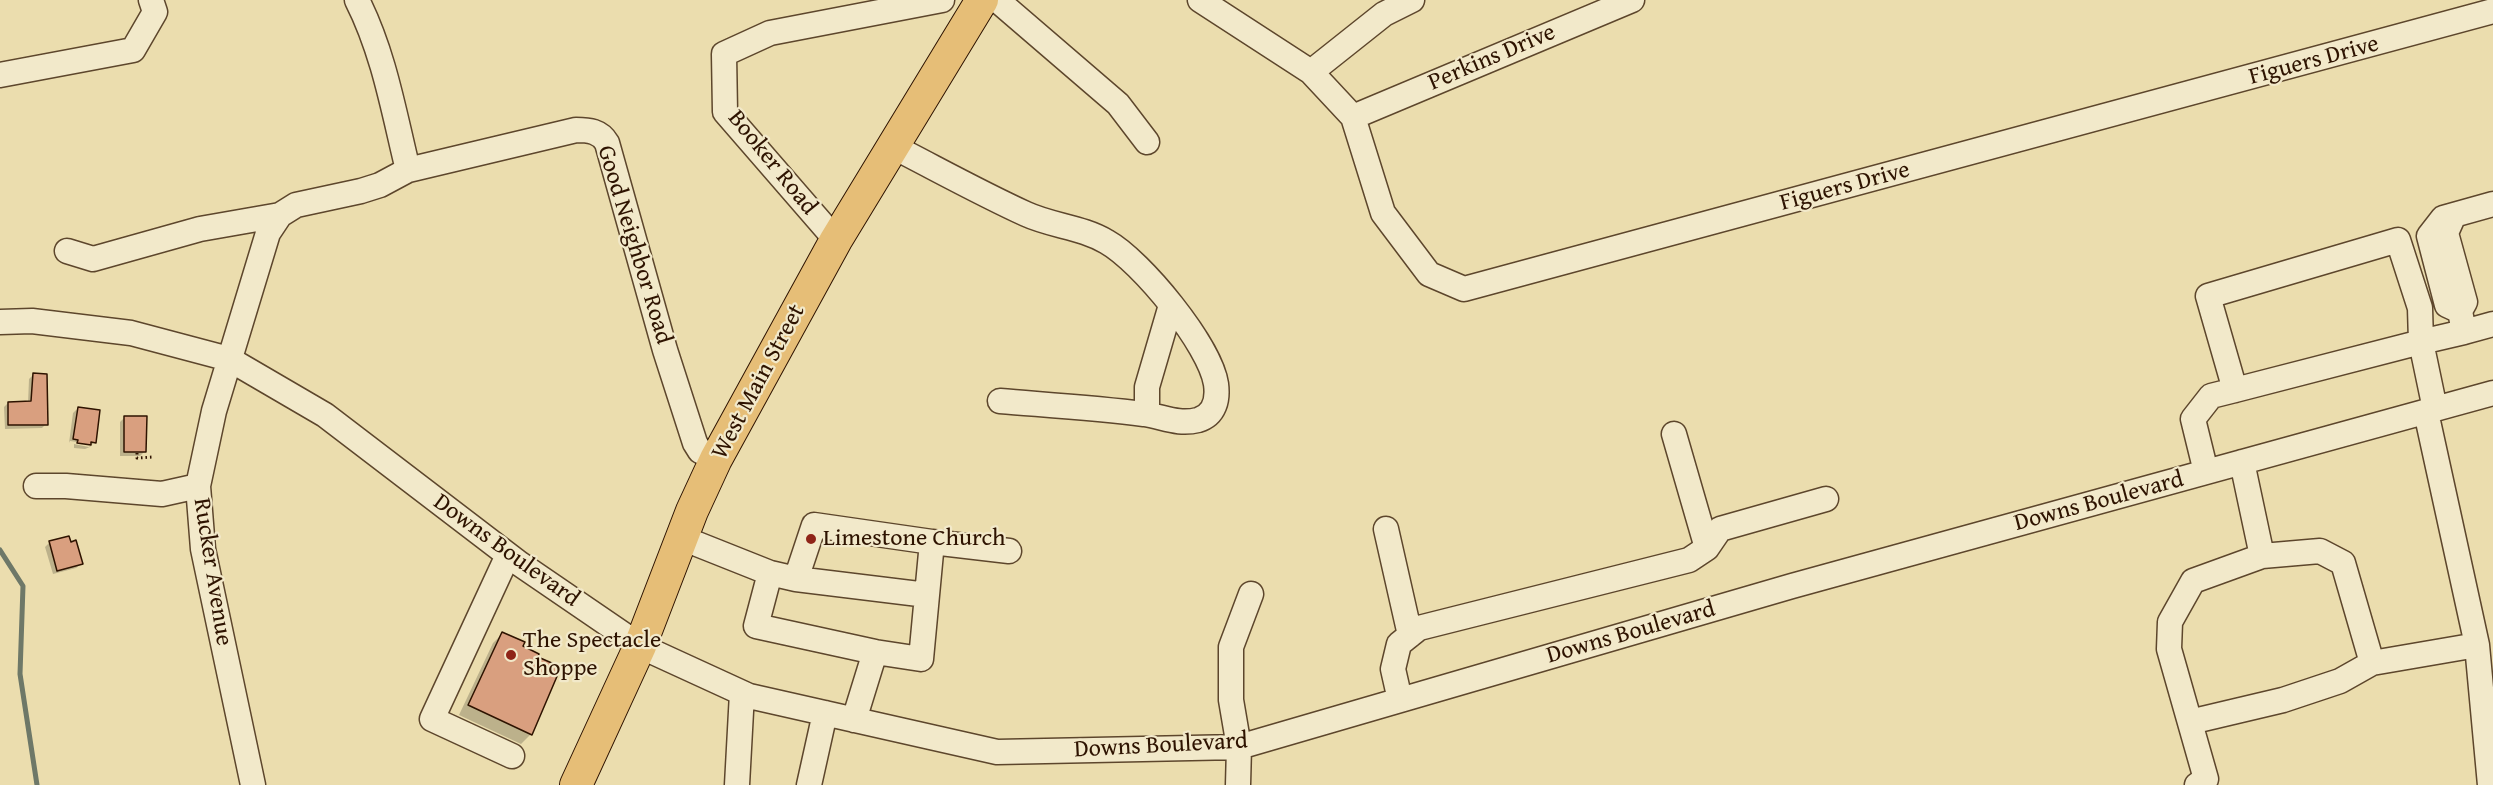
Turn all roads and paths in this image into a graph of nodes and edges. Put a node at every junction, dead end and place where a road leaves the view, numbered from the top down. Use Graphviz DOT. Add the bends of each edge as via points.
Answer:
graph roads {
  1 [pos="151,0"];
  2 [pos="357,0"];
  3 [pos="942,0"];
  4 [pos="982,0"];
  5 [pos="997,0"];
  6 [pos="1200,0"];
  7 [pos="1412,0"];
  8 [pos="1632,0"];
  9 [pos="2493,11"];
  10 [pos="1311,72"];
  11 [pos="0,75"];
  12 [pos="1353,117"];
  13 [pos="1147,141"];
  14 [pos="892,146"];
  15 [pos="408,170"];
  16 [pos="2493,204"];
  17 [pos="280,215"];
  18 [pos="836,240"];
  19 [pos="67,251"];
  20 [pos="1171,305"];
  21 [pos="0,322"];
  22 [pos="2462,322"];
  23 [pos="2493,324"];
  24 [pos="2421,342"];
  25 [pos="229,359"];
  26 [pos="2235,390"];
  27 [pos="2493,393"];
  28 [pos="1000,401"];
  29 [pos="2430,410"];
  30 [pos="1147,414"];
  31 [pos="1674,434"];
  32 [pos="137,453"];
  33 [pos="153,458"];
  34 [pos="716,459"];
  35 [pos="2242,462"];
  36 [pos="2206,472"];
  37 [pos="36,486"];
  38 [pos="198,486"];
  39 [pos="1826,499"];
  40 [pos="1386,529"];
  41 [pos="682,538"];
  42 [pos="932,542"];
  43 [pos="1707,548"];
  44 [pos="1009,551"];
  45 [pos="508,555"];
  46 [pos="2262,556"];
  47 [pos="770,573"];
  48 [pos="796,579"];
  49 [pos="1251,594"];
  50 [pos="927,595"];
  51 [pos="1410,635"];
  52 [pos="2477,645"];
  53 [pos="639,646"];
  54 [pos="875,652"];
  55 [pos="2372,663"];
  56 [pos="742,693"];
  57 [pos="1400,700"];
  58 [pos="825,713"];
  59 [pos="854,720"];
  60 [pos="2190,722"];
  61 [pos="1239,747"];
  62 [pos="512,756"];
  63 [pos="253,785"];
  64 [pos="576,785"];
  65 [pos="737,785"];
  66 [pos="810,785"];
  67 [pos="1238,785"];
  68 [pos="2197,785"];
  69 [pos="2490,785"];
  1 -- 11 [label="street" via="154,12 133,50"];
  2 -- 15 [label="street" via="384,69"];
  3 -- 18 [label="street, Booker Road" via="771,33 724,54 725,112"];
  4 -- 14 [label="main road, West Main Street"];
  5 -- 13 [label="street" via="1118,104"];
  6 -- 10 [label="street, Figuers Drive"];
  7 -- 10 [label="street" via="1384,14"];
  8 -- 12 [label="street, Perkins Drive"];
  9 -- 12 [label="street, Figuers Drive" via="1464,289 1429,274 1383,213"];
  10 -- 12 [label="street, Figuers Drive"];
  14 -- 18 [label="main road, West Main Street"];
  14 -- 20 [label="street" via="1028,215 1107,242 1134,262"];
  15 -- 17 [label="street, Good Neighbor Road" via="380,185 296,205"];
  15 -- 34 [label="street, Good Neighbor Road" via="576,130 592,131 604,138 695,443 700,451"];
  16 -- 22 [label="street" via="2443,218 2429,236 2447,305"];
  17 -- 19 [label="street, Good Neighbor Road" via="200,229 93,259"];
  17 -- 25 [label="street" via="268,233"];
  18 -- 34 [label="main road, West Main Street"];
  20 -- 30 [label="street" via="1152,364"];
  20 -- 30 [label="street" via="1196,339 1215,378 1218,397 1211,412 1200,419 1180,423"];
  21 -- 25 [label="street, Downs Boulevard" via="32,321 131,333"];
  22 -- 23 [label="street"];
  22 -- 24 [label="street"];
  24 -- 26 [label="street"];
  24 -- 26 [label="street" via="2420,309 2398,240 2208,296"];
  24 -- 29 [label="street"];
  25 -- 38 [label="street, Rucker Avenue"];
  25 -- 45 [label="street, Downs Boulevard" via="326,415"];
  26 -- 36 [label="street" via="2211,396 2193,419"];
  27 -- 29 [label="street, Downs Boulevard"];
  28 -- 30 [label="street"];
  29 -- 35 [label="street, Downs Boulevard"];
  29 -- 52 [label="street"];
  31 -- 43 [label="street"];
  32 -- 33 [label="path" via="137,458"];
  34 -- 41 [label="main road, West Main Street"];
  35 -- 36 [label="street, Downs Boulevard"];
  35 -- 46 [label="street"];
  36 -- 57 [label="street, Downs Boulevard"];
  37 -- 38 [label="street" via="162,494"];
  38 -- 63 [label="street, Rucker Avenue" via="203,549"];
  39 -- 43 [label="street" via="1720,529"];
  40 -- 51 [label="street"];
  41 -- 47 [label="street"];
  41 -- 53 [label="main road, West Main Street"];
  42 -- 44 [label="street"];
  42 -- 48 [label="street" via="814,525"];
  42 -- 50 [label="street"];
  43 -- 51 [label="street" via="1689,560 1419,628"];
  45 -- 53 [label="street, Downs Boulevard"];
  45 -- 62 [label="street" via="432,719"];
  46 -- 55 [label="street" via="2320,550 2343,563"];
  46 -- 60 [label="street" via="2193,581 2170,622 2169,649"];
  47 -- 48 [label="street"];
  47 -- 54 [label="street" via="756,626"];
  48 -- 50 [label="street"];
  49 -- 61 [label="street" via="1232,647 1231,700"];
  50 -- 54 [label="street" via="921,659"];
  51 -- 57 [label="street" via="1400,644 1393,669"];
  52 -- 55 [label="street"];
  52 -- 69 [label="street"];
  53 -- 56 [label="street, Downs Boulevard"];
  53 -- 64 [label="main road, West Main Street"];
  54 -- 59 [label="street"];
  55 -- 60 [label="street" via="2340,681 2283,700"];
  56 -- 58 [label="street, Downs Boulevard"];
  56 -- 65 [label="street"];
  57 -- 61 [label="street, Downs Boulevard"];
  58 -- 59 [label="street, Downs Boulevard"];
  58 -- 66 [label="street"];
  59 -- 61 [label="street, Downs Boulevard" via="997,752"];
  60 -- 68 [label="street" via="2206,779"];
  61 -- 67 [label="street"];
}
